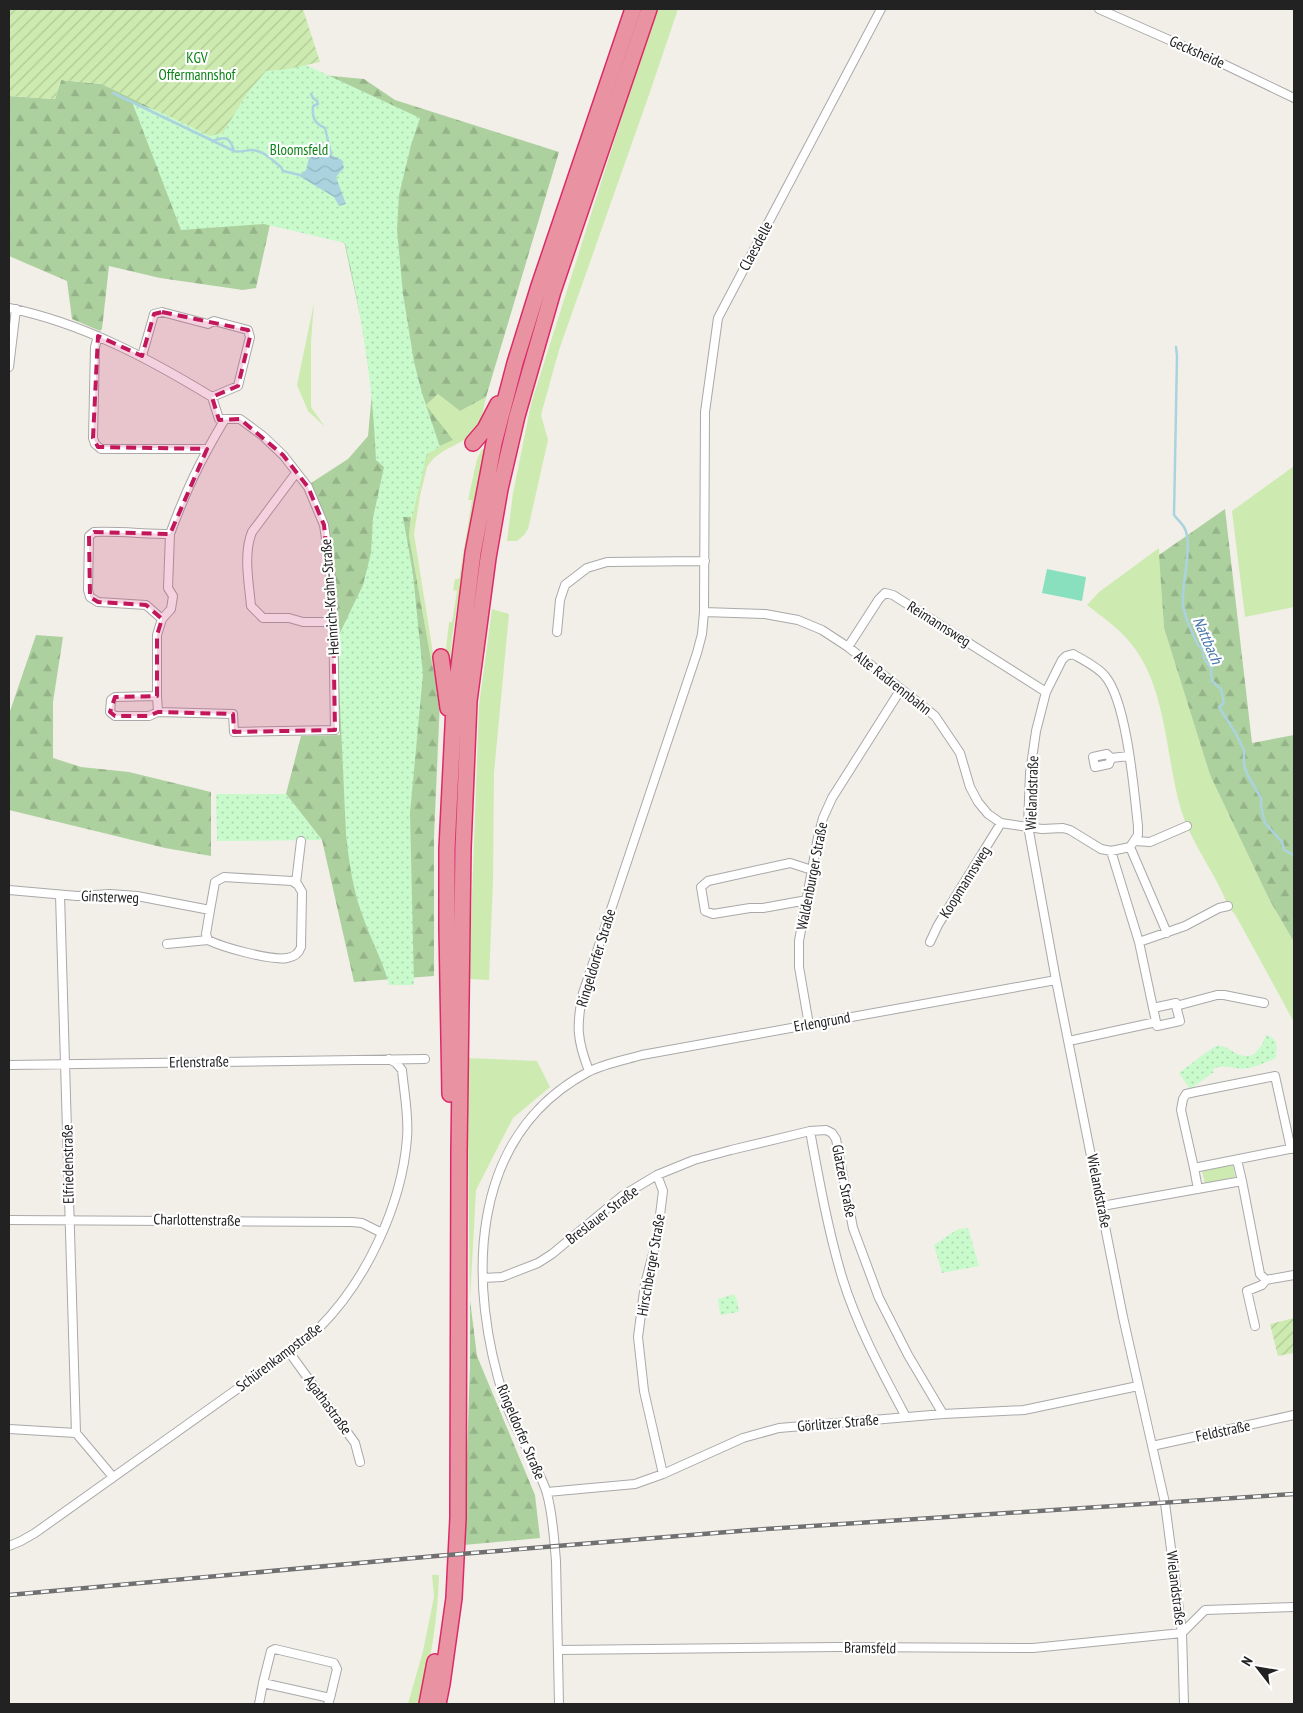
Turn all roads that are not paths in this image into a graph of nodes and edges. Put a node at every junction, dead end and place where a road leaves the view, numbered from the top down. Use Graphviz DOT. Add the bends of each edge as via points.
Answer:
graph roads {
  1 [pos="633,9"];
  2 [pos="649,9"];
  3 [pos="881,9"];
  4 [pos="1099,9"];
  5 [pos="1294,98"];
  6 [pos="12,309"];
  7 [pos="98,336"];
  8 [pos="142,356"];
  9 [pos="515,364"];
  10 [pos="9,367"];
  11 [pos="212,396"];
  12 [pos="225,419"];
  13 [pos="474,443"];
  14 [pos="207,448"];
  15 [pos="296,473"];
  16 [pos="704,505"];
  17 [pos="170,534"];
  18 [pos="705,561"];
  19 [pos="704,612"];
  20 [pos="162,619"];
  21 [pos="333,622"];
  22 [pos="557,632"];
  23 [pos="848,647"];
  24 [pos="441,657"];
  25 [pos="901,689"];
  26 [pos="1046,692"];
  27 [pos="156,696"];
  28 [pos="158,712"];
  29 [pos="453,727"];
  30 [pos="1129,756"];
  31 [pos="1111,758"];
  32 [pos="1001,823"];
  33 [pos="1028,826"];
  34 [pos="1187,826"];
  35 [pos="301,840"];
  36 [pos="1133,844"];
  37 [pos="1111,851"];
  38 [pos="812,870"];
  39 [pos="296,883"];
  40 [pos="9,890"];
  41 [pos="60,895"];
  42 [pos="807,900"];
  43 [pos="1228,906"];
  44 [pos="210,910"];
  45 [pos="1167,933"];
  46 [pos="208,940"];
  47 [pos="930,942"];
  48 [pos="1138,942"];
  49 [pos="167,944"];
  50 [pos="1056,980"];
  51 [pos="1264,1003"];
  52 [pos="1176,1006"];
  53 [pos="1153,1008"];
  54 [pos="1156,1022"];
  55 [pos="809,1024"];
  56 [pos="1069,1040"];
  57 [pos="389,1059"];
  58 [pos="425,1060"];
  59 [pos="66,1064"];
  60 [pos="9,1065"];
  61 [pos="589,1071"];
  62 [pos="810,1131"];
  63 [pos="1292,1148"];
  64 [pos="1237,1160"];
  65 [pos="1194,1168"];
  66 [pos="657,1176"];
  67 [pos="1242,1181"];
  68 [pos="1198,1189"];
  69 [pos="1102,1206"];
  70 [pos="69,1219"];
  71 [pos="9,1220"];
  72 [pos="382,1233"];
  73 [pos="1294,1275"];
  74 [pos="483,1278"];
  75 [pos="1266,1280"];
  76 [pos="1255,1326"];
  77 [pos="289,1352"];
  78 [pos="1138,1386"];
  79 [pos="944,1414"];
  80 [pos="1294,1415"];
  81 [pos="906,1417"];
  82 [pos="9,1429"];
  83 [pos="76,1432"];
  84 [pos="1152,1446"];
  85 [pos="360,1462"];
  86 [pos="663,1474"];
  87 [pos="113,1478"];
  88 [pos="547,1492"];
  89 [pos="9,1546"];
  90 [pos="1294,1607"];
  91 [pos="1182,1634"];
  92 [pos="558,1650"];
  93 [pos="263,1683"];
  94 [pos="329,1701"];
  95 [pos="259,1704"];
  96 [pos="427,1704"];
  97 [pos="438,1704"];
  98 [pos="558,1704"];
  99 [pos="1184,1704"];
  1 -- 9 [label="highway"];
  2 -- 97 [label="highway" via="553,291 517,416 488,558 469,702 462,848 458,1518 454,1598"];
  3 -- 16 [label="street, Claesdelle" via="718,318 705,412"];
  4 -- 5 [label="street, Gecksheide"];
  6 -- 7 [label="street"];
  6 -- 10 [label="street"];
  7 -- 8 [label="street"];
  7 -- 14 [label="street" via="93,438 98,447"];
  8 -- 11 [label="street"];
  8 -- 11 [label="street" via="154,314 162,312 248,330 250,336 238,386"];
  9 -- 13 [label="highway" via="485,429"];
  9 -- 29 [label="highway" via="494,443 473,553"];
  11 -- 12 [label="street" via="219,419"];
  12 -- 14 [label="street"];
  12 -- 15 [label="street, Heinrich-Krahn-Straße" via="240,419 263,436"];
  14 -- 17 [label="street"];
  15 -- 21 [label="street, Heinrich-Krahn-Straße" via="308,487 324,525"];
  15 -- 21 [label="street" via="249,540 251,606 263,618"];
  16 -- 18 [label="street, Ringeldorfer Straße"];
  17 -- 20 [label="street" via="168,588 172,609"];
  17 -- 20 [label="street" via="121,531 94,532 89,536 90,597 98,602 146,605"];
  18 -- 19 [label="street, Ringeldorfer Straße"];
  18 -- 22 [label="street" via="606,562 587,568 565,585"];
  19 -- 23 [label="street, Alte Radrennbahn" via="765,614 798,620 822,630"];
  19 -- 61 [label="street, Ringeldorfer Straße" via="697,653 583,993 578,1018 581,1049"];
  20 -- 27 [label="street" via="157,635"];
  21 -- 28 [label="street, Heinrich-Krahn-Straße" via="335,730 234,732 233,714"];
  23 -- 25 [label="street, Alte Radrennbahn"];
  23 -- 26 [label="street, Reimannsweg" via="880,599 885,594 893,595"];
  24 -- 29 [label="highway" via="446,702"];
  25 -- 32 [label="street, Alte Radrennbahn" via="935,716 960,753 978,802"];
  25 -- 38 [label="street, Waldenburger Straße" via="832,798 823,818"];
  26 -- 30 [label="street, Wielandstraße" via="1066,656 1073,654 1105,675 1114,690"];
  26 -- 33 [label="street, Wielandstraße" via="1030,773"];
  27 -- 28 [label="street"];
  27 -- 28 [label="street, Heinrich-Krahn-Straße" via="115,697 111,700 110,712 115,716 149,716"];
  29 -- 96 [label="highway" via="446,928 450,1153 449,1518 444,1598"];
  30 -- 31 [label="street"];
  30 -- 36 [label="street" via="1138,826"];
  32 -- 33 [label="street"];
  32 -- 47 [label="street, Koopmannsweg"];
  33 -- 37 [label="street" via="1070,830 1101,849"];
  33 -- 50 [label="street, Wielandstraße"];
  34 -- 36 [label="street" via="1150,842"];
  35 -- 39 [label="street"];
  36 -- 37 [label="street"];
  36 -- 45 [label="street"];
  37 -- 48 [label="street"];
  38 -- 42 [label="street, Waldenburger Straße"];
  38 -- 42 [label="street" via="790,864 708,880 701,887 706,911 713,914"];
  39 -- 44 [label="street" via="221,878 215,882"];
  39 -- 46 [label="street" via="302,892 301,947 294,956 283,958 252,954"];
  40 -- 41 [label="street, Ginsterweg"];
  41 -- 44 [label="street, Ginsterweg" via="137,896"];
  41 -- 59 [label="street, Elfriedenstraße"];
  42 -- 55 [label="street, Waldenburger Straße" via="799,941 799,967"];
  43 -- 45 [label="street"];
  44 -- 46 [label="street"];
  45 -- 48 [label="street"];
  46 -- 49 [label="street"];
  48 -- 53 [label="street"];
  50 -- 55 [label="street, Erlengrund"];
  50 -- 56 [label="street, Wielandstraße"];
  51 -- 52 [label="street" via="1224,994"];
  52 -- 53 [label="street" via="1176,1003"];
  52 -- 54 [label="street" via="1180,1021 1157,1026"];
  53 -- 54 [label="street"];
  54 -- 56 [label="street"];
  55 -- 61 [label="street, Erlengrund" via="642,1055"];
  56 -- 69 [label="street, Wielandstraße"];
  57 -- 58 [label="street, Erlenstraße"];
  57 -- 59 [label="street, Erlenstraße"];
  57 -- 72 [label="street, Schürenkampstraße" via="402,1070 407,1136 396,1197"];
  59 -- 60 [label="street, Erlenstraße"];
  59 -- 70 [label="street, Elfriedenstraße"];
  61 -- 74 [label="street, Ringeldorfer Straße" via="558,1091 531,1117 497,1174 483,1240"];
  62 -- 66 [label="street, Breslauer Straße" via="694,1160"];
  62 -- 79 [label="street, Glatzer Straße" via="826,1130 836,1139 853,1228 879,1298 908,1355"];
  62 -- 81 [label="street, Glatzer Straße" via="842,1278 863,1332"];
  63 -- 64 [label="street"];
  63 -- 65 [label="street" via="1275,1076 1204,1090 1186,1094 1181,1105"];
  64 -- 65 [label="street"];
  64 -- 67 [label="street"];
  65 -- 68 [label="street"];
  66 -- 74 [label="street, Breslauer Straße" via="622,1196 552,1254 520,1271 502,1277"];
  66 -- 86 [label="street, Hirschberger Straße" via="663,1191 638,1337 644,1391"];
  67 -- 68 [label="street"];
  67 -- 75 [label="street" via="1260,1274"];
  68 -- 69 [label="street"];
  69 -- 78 [label="street, Wielandstraße"];
  70 -- 71 [label="street, Charlottenstraße"];
  70 -- 72 [label="street, Charlottenstraße" via="352,1222 362,1223"];
  70 -- 83 [label="street, Elfriedenstraße"];
  72 -- 77 [label="street, Schürenkampstraße" via="339,1305 318,1329"];
  73 -- 75 [label="street"];
  74 -- 88 [label="street, Ringeldorfer Straße" via="486,1320 495,1369 506,1404"];
  75 -- 76 [label="street" via="1247,1291"];
  77 -- 85 [label="street, Agathastraße" via="355,1443"];
  77 -- 87 [label="street, Schürenkampstraße"];
  78 -- 79 [label="street, Görlitzer Straße" via="1024,1410"];
  78 -- 84 [label="street, Wielandstraße"];
  79 -- 81 [label="street, Görlitzer Straße"];
  80 -- 84 [label="street, Feldstraße"];
  81 -- 86 [label="street, Görlitzer Straße" via="779,1428 743,1438"];
  82 -- 83 [label="street"];
  83 -- 87 [label="street"];
  84 -- 91 [label="street, Wielandstraße" via="1165,1503"];
  86 -- 88 [label="street, Görlitzer Straße" via="635,1484"];
  87 -- 89 [label="street, Schürenkampstraße" via="35,1533"];
  88 -- 92 [label="street, Ringeldorfer Straße" via="554,1538"];
  90 -- 91 [label="street" via="1205,1610"];
  91 -- 92 [label="street, Bramsfeld" via="1033,1648"];
  91 -- 99 [label="street, Wielandstraße"];
  92 -- 98 [label="street, Ringeldorfer Straße"];
  93 -- 94 [label="street"];
  93 -- 94 [label="street" via="271,1651 275,1649 334,1664 337,1669"];
  93 -- 95 [label="street"];
}
